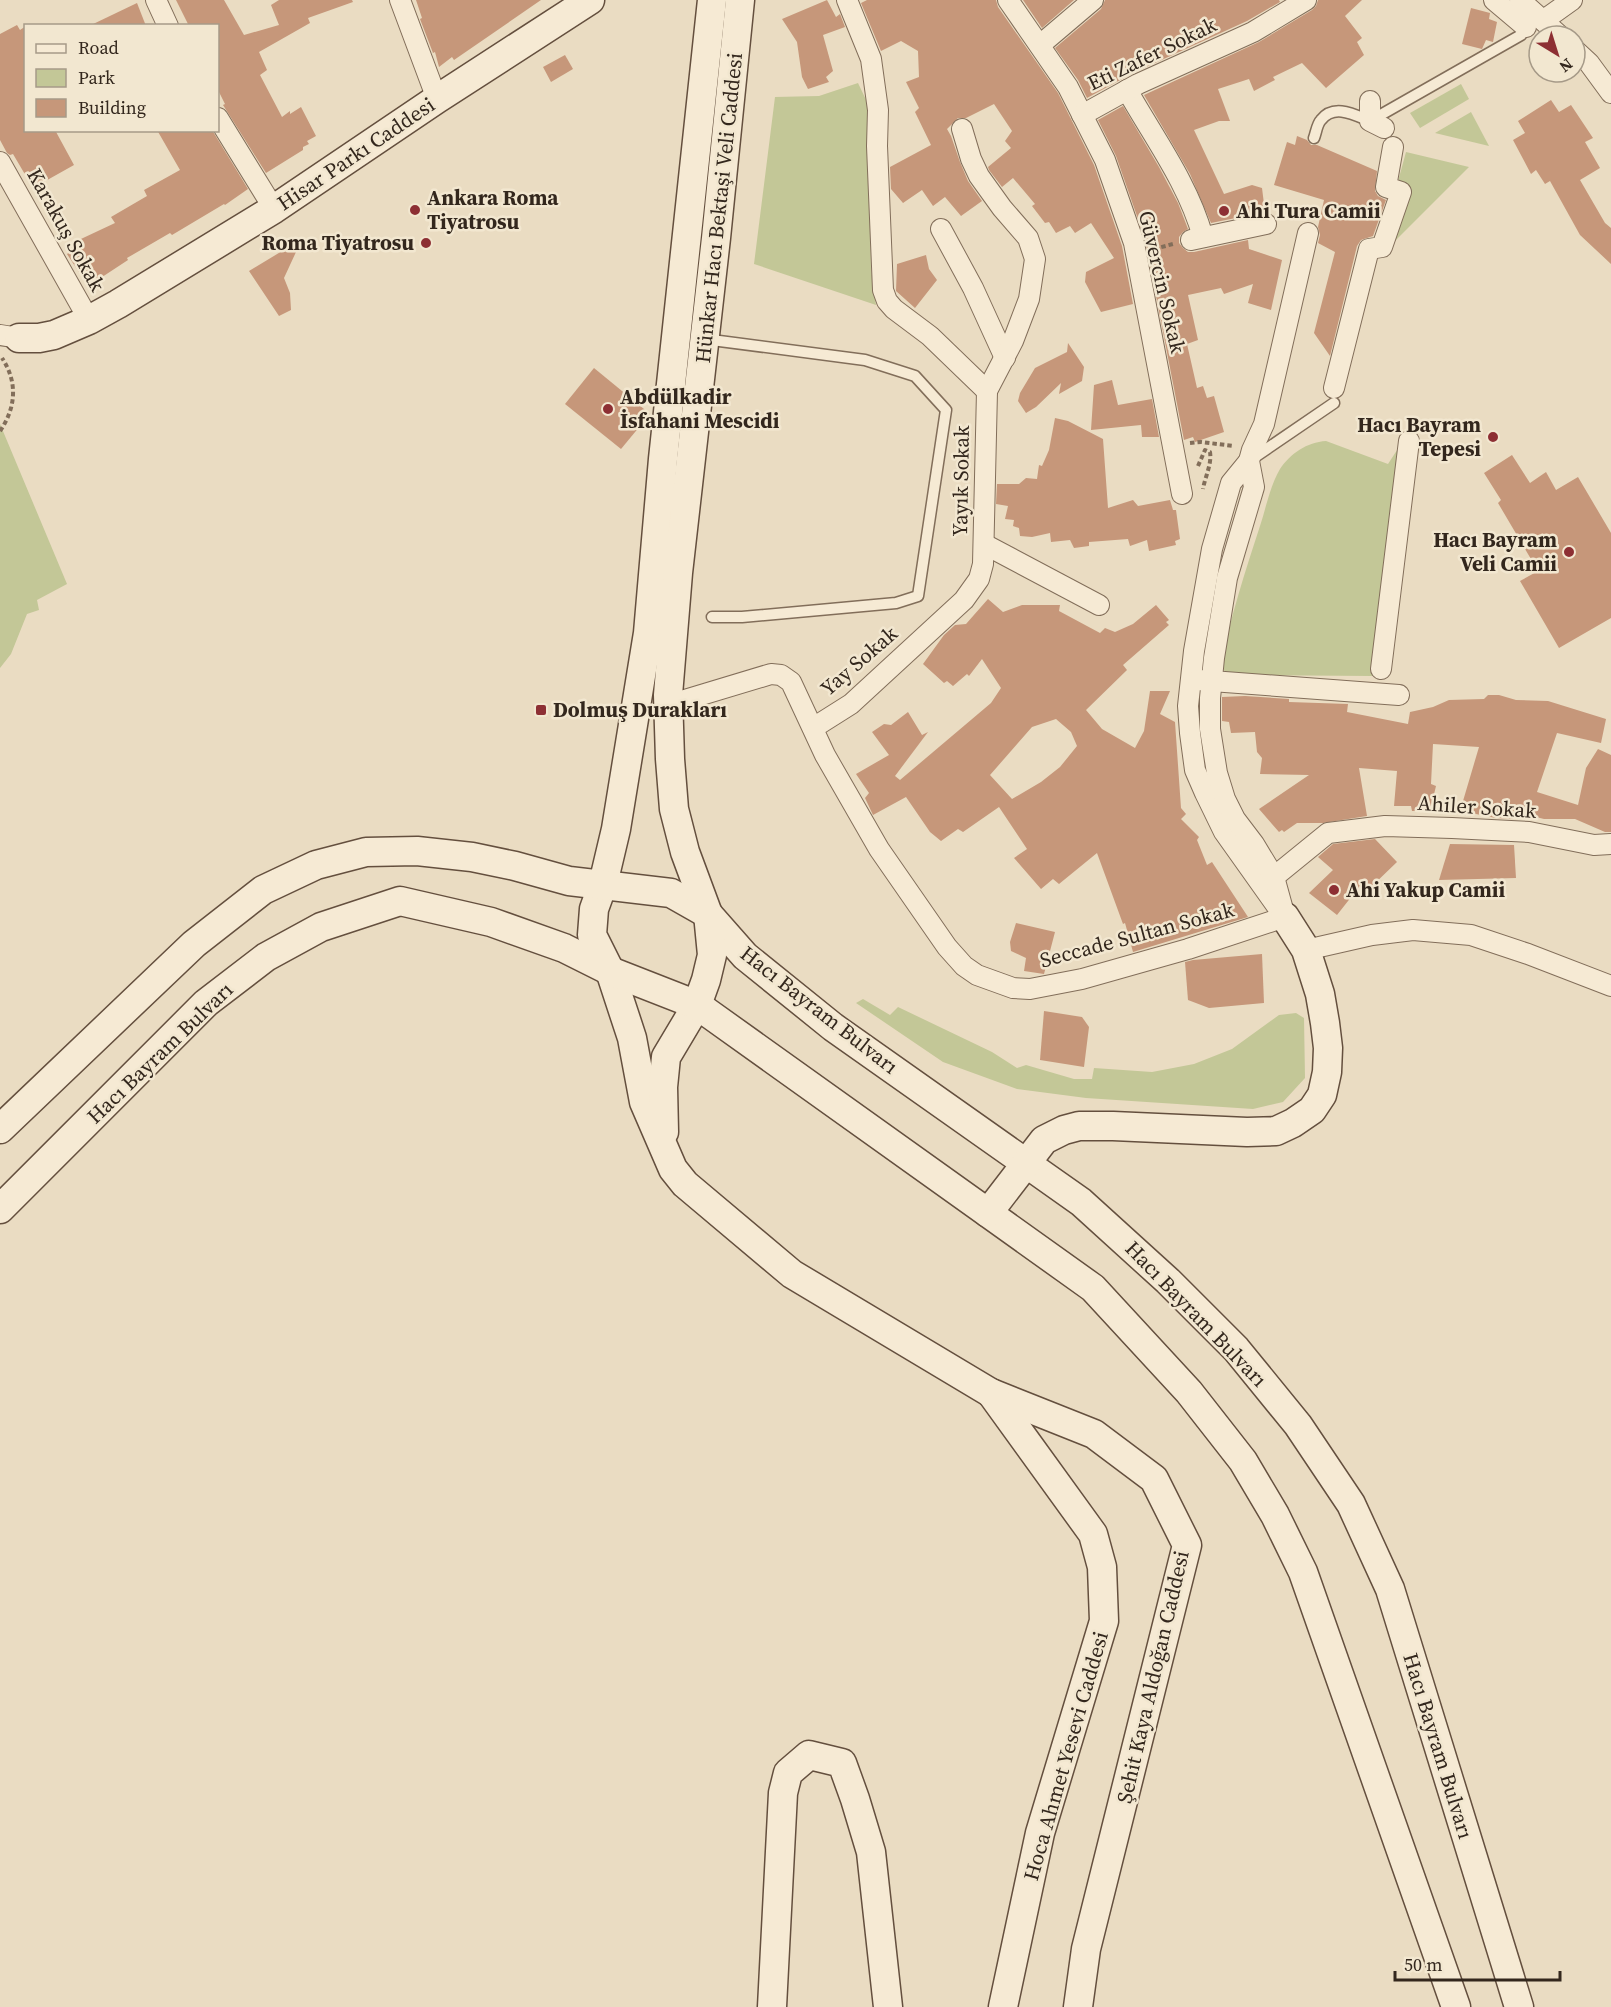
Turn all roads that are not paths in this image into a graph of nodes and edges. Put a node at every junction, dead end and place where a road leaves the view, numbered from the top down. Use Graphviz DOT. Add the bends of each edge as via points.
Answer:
graph roads {
  1 [pos="156,0"];
  2 [pos="400,0"];
  3 [pos="590,0"];
  4 [pos="712,0"];
  5 [pos="740,0"];
  6 [pos="847,0"];
  7 [pos="1008,0"];
  8 [pos="1093,0"];
  9 [pos="1306,0"];
  10 [pos="1494,0"];
  11 [pos="1520,0"];
  12 [pos="1572,0"];
  13 [pos="1535,23"];
  14 [pos="167,24"];
  15 [pos="1040,45"];
  16 [pos="1587,61"];
  17 [pos="1127,90"];
  18 [pos="1611,93"];
  19 [pos="437,99"];
  20 [pos="1370,101"];
  21 [pos="1082,115"];
  22 [pos="219,120"];
  23 [pos="1377,124"];
  24 [pos="962,129"];
  25 [pos="1314,138"];
  26 [pos="1393,147"];
  27 [pos="0,162"];
  28 [pos="274,209"];
  29 [pos="1266,225"];
  30 [pos="941,229"];
  31 [pos="1308,233"];
  32 [pos="89,320"];
  33 [pos="691,337"];
  34 [pos="6,343"];
  35 [pos="1005,358"];
  36 [pos="987,391"];
  37 [pos="1334,395"];
  38 [pos="1409,441"];
  39 [pos="1249,461"];
  40 [pos="1182,494"];
  41 [pos="984,544"];
  42 [pos="982,572"];
  43 [pos="1099,605"];
  44 [pos="712,617"];
  45 [pos="1381,669"];
  46 [pos="1202,681"];
  47 [pos="1399,695"];
  48 [pos="668,705"];
  49 [pos="813,728"];
  50 [pos="1611,844"];
  51 [pos="1274,877"];
  52 [pos="603,884"];
  53 [pos="708,914"];
  54 [pos="1285,917"];
  55 [pos="1306,950"];
  56 [pos="610,971"];
  57 [pos="1611,986"];
  58 [pos="697,1005"];
  59 [pos="0,1129"];
  60 [pos="665,1149"];
  61 [pos="1026,1163"];
  62 [pos="0,1209"];
  63 [pos="988,1213"];
  64 [pos="991,1393"];
  65 [pos="772,2007"];
  66 [pos="888,2007"];
  67 [pos="1003,2007"];
  68 [pos="1078,2007"];
  69 [pos="1456,2007"];
  70 [pos="1519,2007"];
  1 -- 14 [label="street"];
  2 -- 19 [label="street"];
  3 -- 19 [label="street, Hisar Parkı Caddesi"];
  4 -- 33 [label="street, Hünkar Hacı Bektaşi Veli Caddesi"];
  5 -- 33 [label="street, Hünkar Hacı Bektaşi Veli Caddesi"];
  6 -- 36 [label="street" via="871,59 878,110 887,301"];
  7 -- 15 [label="street, Güvercin Sokak"];
  8 -- 15 [label="street"];
  9 -- 17 [label="street, Eti Zafer Sokak" via="1253,32"];
  10 -- 13 [label="street"];
  11 -- 13 [label="street"];
  12 -- 13 [label="street"];
  13 -- 23 [label="lane"];
  15 -- 21 [label="street, Güvercin Sokak"];
  16 -- 18 [label="street"];
  17 -- 21 [label="street, Eti Zafer Sokak"];
  17 -- 29 [label="street" via="1197,213 1197,238"];
  19 -- 28 [label="street, Hisar Parkı Caddesi"];
  20 -- 23 [label="street"];
  21 -- 40 [label="street, Güvercin Sokak" via="1105,160 1136,254"];
  22 -- 28 [label="street"];
  23 -- 25 [label="lane" via="1342,111 1333,112 1321,119"];
  24 -- 35 [label="street" via="978,176 1028,238 1035,259 1029,299"];
  26 -- 37 [label="street" via="1386,187 1401,192 1383,247 1369,249"];
  27 -- 32 [label="street, Karakuş Sokak"];
  28 -- 32 [label="street, Hisar Parkı Caddesi"];
  30 -- 35 [label="street"];
  31 -- 39 [label="street" via="1264,424"];
  32 -- 34 [label="street, Hisar Parkı Caddesi" via="54,335"];
  33 -- 44 [label="lane" via="865,360 915,376 946,410 918,596 896,603"];
  33 -- 48 [label="street, Hünkar Hacı Bektaşi Veli Caddesi"];
  33 -- 52 [label="street, Hünkar Hacı Bektaşi Veli Caddesi" via="663,459 648,633 616,830"];
  35 -- 36 [label="street"];
  36 -- 41 [label="street, Yayık Sokak"];
  37 -- 39 [label="lane"];
  38 -- 45 [label="street"];
  39 -- 46 [label="street" via="1231,483 1212,549 1194,651"];
  41 -- 42 [label="street, Yayık Sokak"];
  41 -- 43 [label="street"];
  42 -- 49 [label="street, Yay Sokak" via="964,600 851,704"];
  46 -- 47 [label="street"];
  46 -- 51 [label="street" via="1212,751 1225,799"];
  46 -- 54 [label="street" via="1188,706 1195,770 1224,832"];
  48 -- 49 [label="street" via="756,677 781,675 790,682"];
  48 -- 53 [label="street, Hünkar Hacı Bektaşi Veli Caddesi" via="674,808"];
  49 -- 54 [label="street, Seccade Sultan Sokak" via="879,849 928,922 964,966 986,980 1030,989 1082,979"];
  50 -- 51 [label="street, Ahiler Sokak" via="1594,845 1529,832 1385,826 1328,833"];
  51 -- 54 [label="street"];
  52 -- 53 [label="street, Hacı Bayram Bulvarı" via="671,893"];
  52 -- 56 [label="street" via="594,909 592,935"];
  52 -- 59 [label="street, Hacı Bayram Bulvarı" via="472,857 417,851 366,852 316,865 263,890 195,944"];
  53 -- 58 [label="street, Hacı Bayram Bulvarı" via="712,955"];
  53 -- 61 [label="street, Hacı Bayram Bulvarı" via="745,956 833,1027"];
  54 -- 55 [label="street"];
  55 -- 57 [label="street" via="1372,934 1413,930 1471,935"];
  55 -- 61 [label="street" via="1320,994 1328,1048 1322,1095 1312,1110 1276,1131 1079,1126 1044,1140"];
  56 -- 58 [label="street, Hacı Bayram Bulvarı"];
  56 -- 60 [label="street, Şehit Kaya Aldoğan Caddesi" via="632,1038 644,1102"];
  56 -- 62 [label="street, Hacı Bayram Bulvarı" via="564,948 491,921 400,901 321,927 266,957 206,1003"];
  58 -- 60 [label="street" via="666,1057"];
  58 -- 63 [label="street, Hacı Bayram Bulvarı"];
  60 -- 64 [label="street, Şehit Kaya Aldoğan Caddesi" via="685,1184 792,1274"];
  61 -- 63 [label="street"];
  61 -- 70 [label="street, Hacı Bayram Bulvarı" via="1122,1238 1236,1350 1298,1425 1351,1504 1390,1589"];
  63 -- 69 [label="street, Hacı Bayram Bulvarı" via="1093,1288 1139,1336 1243,1461 1275,1515 1303,1572"];
  64 -- 67 [label="street, Hoca Ahmet Yesevi Caddesi" via="1093,1533 1102,1567 1104,1621 1040,1833"];
  64 -- 68 [label="street, Şehit Kaya Aldoğan Caddesi" via="1094,1434 1154,1479 1187,1545 1086,1949"];
  65 -- 66 [label="street" via="783,1793 788,1773 809,1755 842,1763 855,1799 871,1852"];
}
